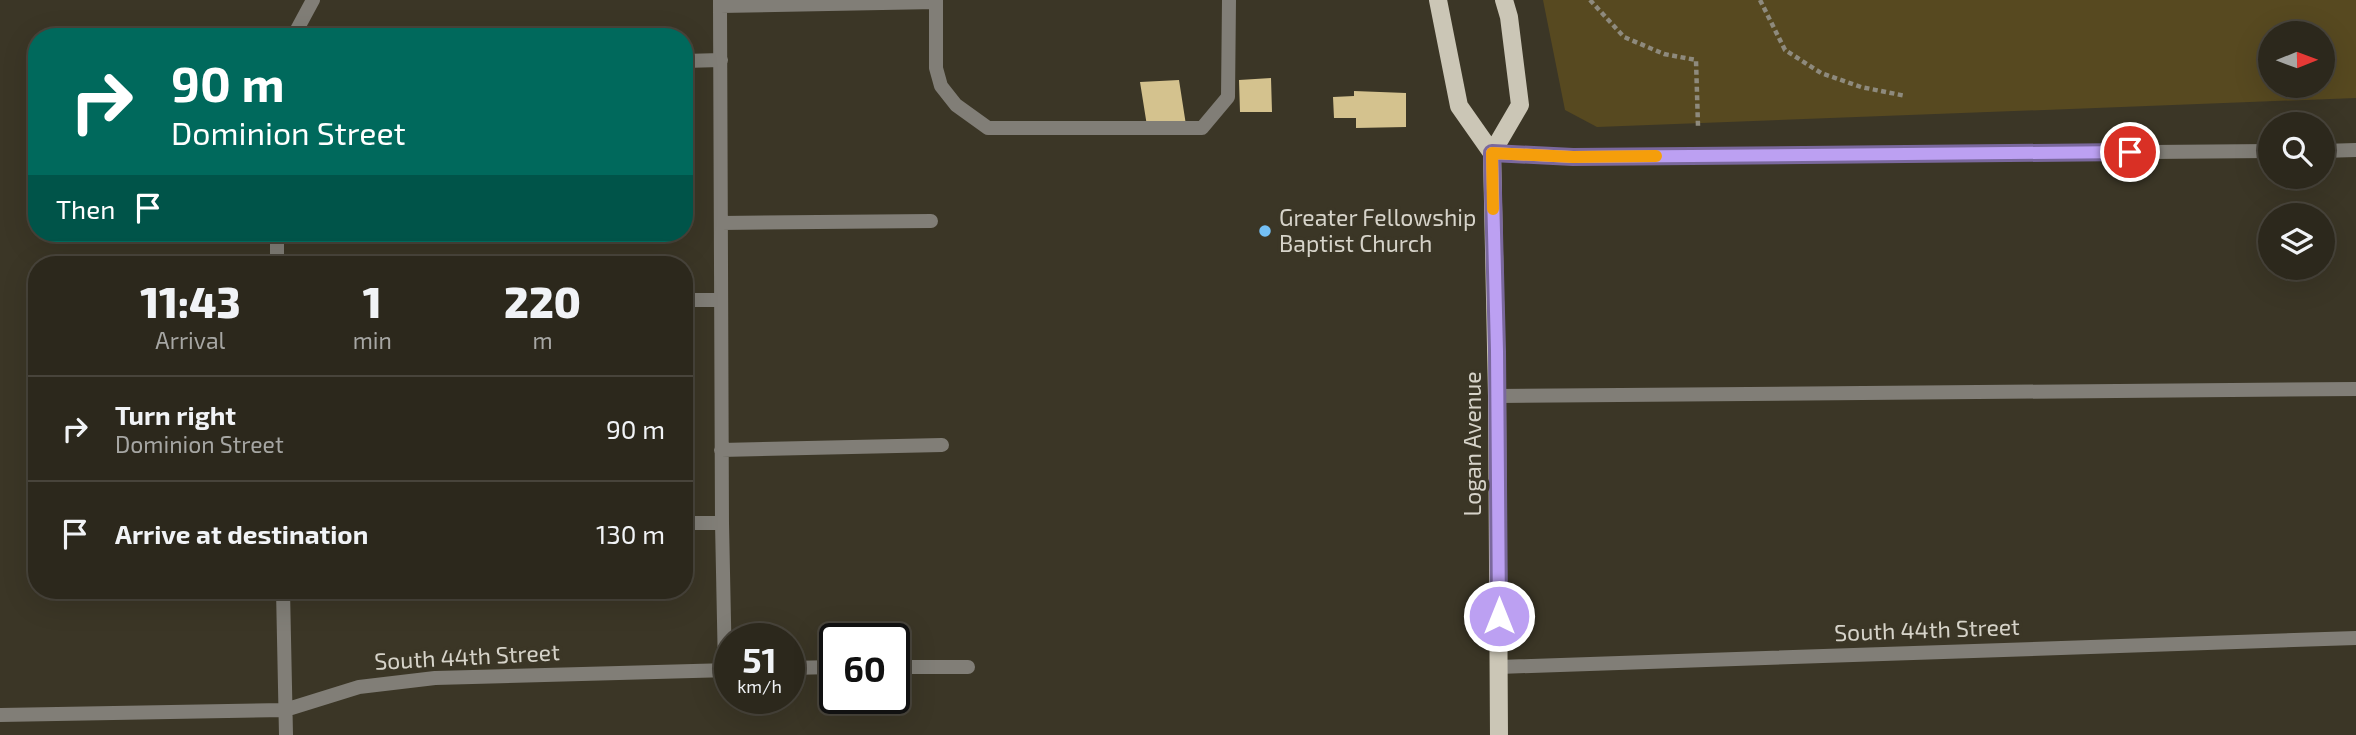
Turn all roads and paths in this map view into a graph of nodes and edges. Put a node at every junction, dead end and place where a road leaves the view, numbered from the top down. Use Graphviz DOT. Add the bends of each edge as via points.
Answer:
graph roads {
  1 [pos="313,0"];
  2 [pos="1229,0"];
  3 [pos="1438,0"];
  4 [pos="1504,0"];
  5 [pos="1590,0"];
  6 [pos="1760,0"];
  7 [pos="936,1"];
  8 [pos="720,3"];
  9 [pos="298,28"];
  10 [pos="721,60"];
  11 [pos="693,61"];
  12 [pos="1906,96"];
  13 [pos="1698,126"];
  14 [pos="2356,150"];
  15 [pos="2258,151"];
  16 [pos="2335,151"];
  17 [pos="1492,153"];
  18 [pos="931,221"];
  19 [pos="721,223"];
  20 [pos="693,300"];
  21 [pos="721,300"];
  22 [pos="2356,389"];
  23 [pos="1497,396"];
  24 [pos="943,445"];
  25 [pos="721,450"];
  26 [pos="693,523"];
  27 [pos="722,523"];
  28 [pos="283,599"];
  29 [pos="725,623"];
  30 [pos="2356,638"];
  31 [pos="910,667"];
  32 [pos="968,667"];
  33 [pos="1499,667"];
  34 [pos="714,670"];
  35 [pos="285,710"];
  36 [pos="0,715"];
  37 [pos="286,735"];
  38 [pos="1499,735"];
  1 -- 9 [label="street"];
  2 -- 7 [label="street" via="1228,97 1202,128 988,128 956,105 941,86 936,68"];
  3 -- 17 [label="main road" via="1459,106"];
  4 -- 17 [label="main road" via="1520,105"];
  5 -- 13 [label="path" via="1624,37 1664,54 1696,60"];
  6 -- 12 [label="path" via="1785,50 1821,74"];
  7 -- 8 [label="street"];
  8 -- 10 [label="street"];
  10 -- 11 [label="street"];
  10 -- 19 [label="street"];
  14 -- 16 [label="street"];
  15 -- 17 [label="street" via="1573,157"];
  17 -- 23 [label="main road, Logan Avenue"];
  18 -- 19 [label="street"];
  19 -- 21 [label="street"];
  20 -- 21 [label="street"];
  21 -- 25 [label="street"];
  22 -- 23 [label="street"];
  23 -- 33 [label="main road, Logan Avenue"];
  24 -- 25 [label="street"];
  25 -- 27 [label="street"];
  26 -- 27 [label="street"];
  27 -- 29 [label="street"];
  28 -- 35 [label="street"];
  30 -- 33 [label="street, South 44th Street"];
  31 -- 32 [label="street"];
  33 -- 38 [label="main road, Logan Avenue"];
  34 -- 35 [label="street, South 44th Street" via="435,678 359,687"];
  35 -- 36 [label="street, South 44th Street"];
  35 -- 37 [label="street"];
}
